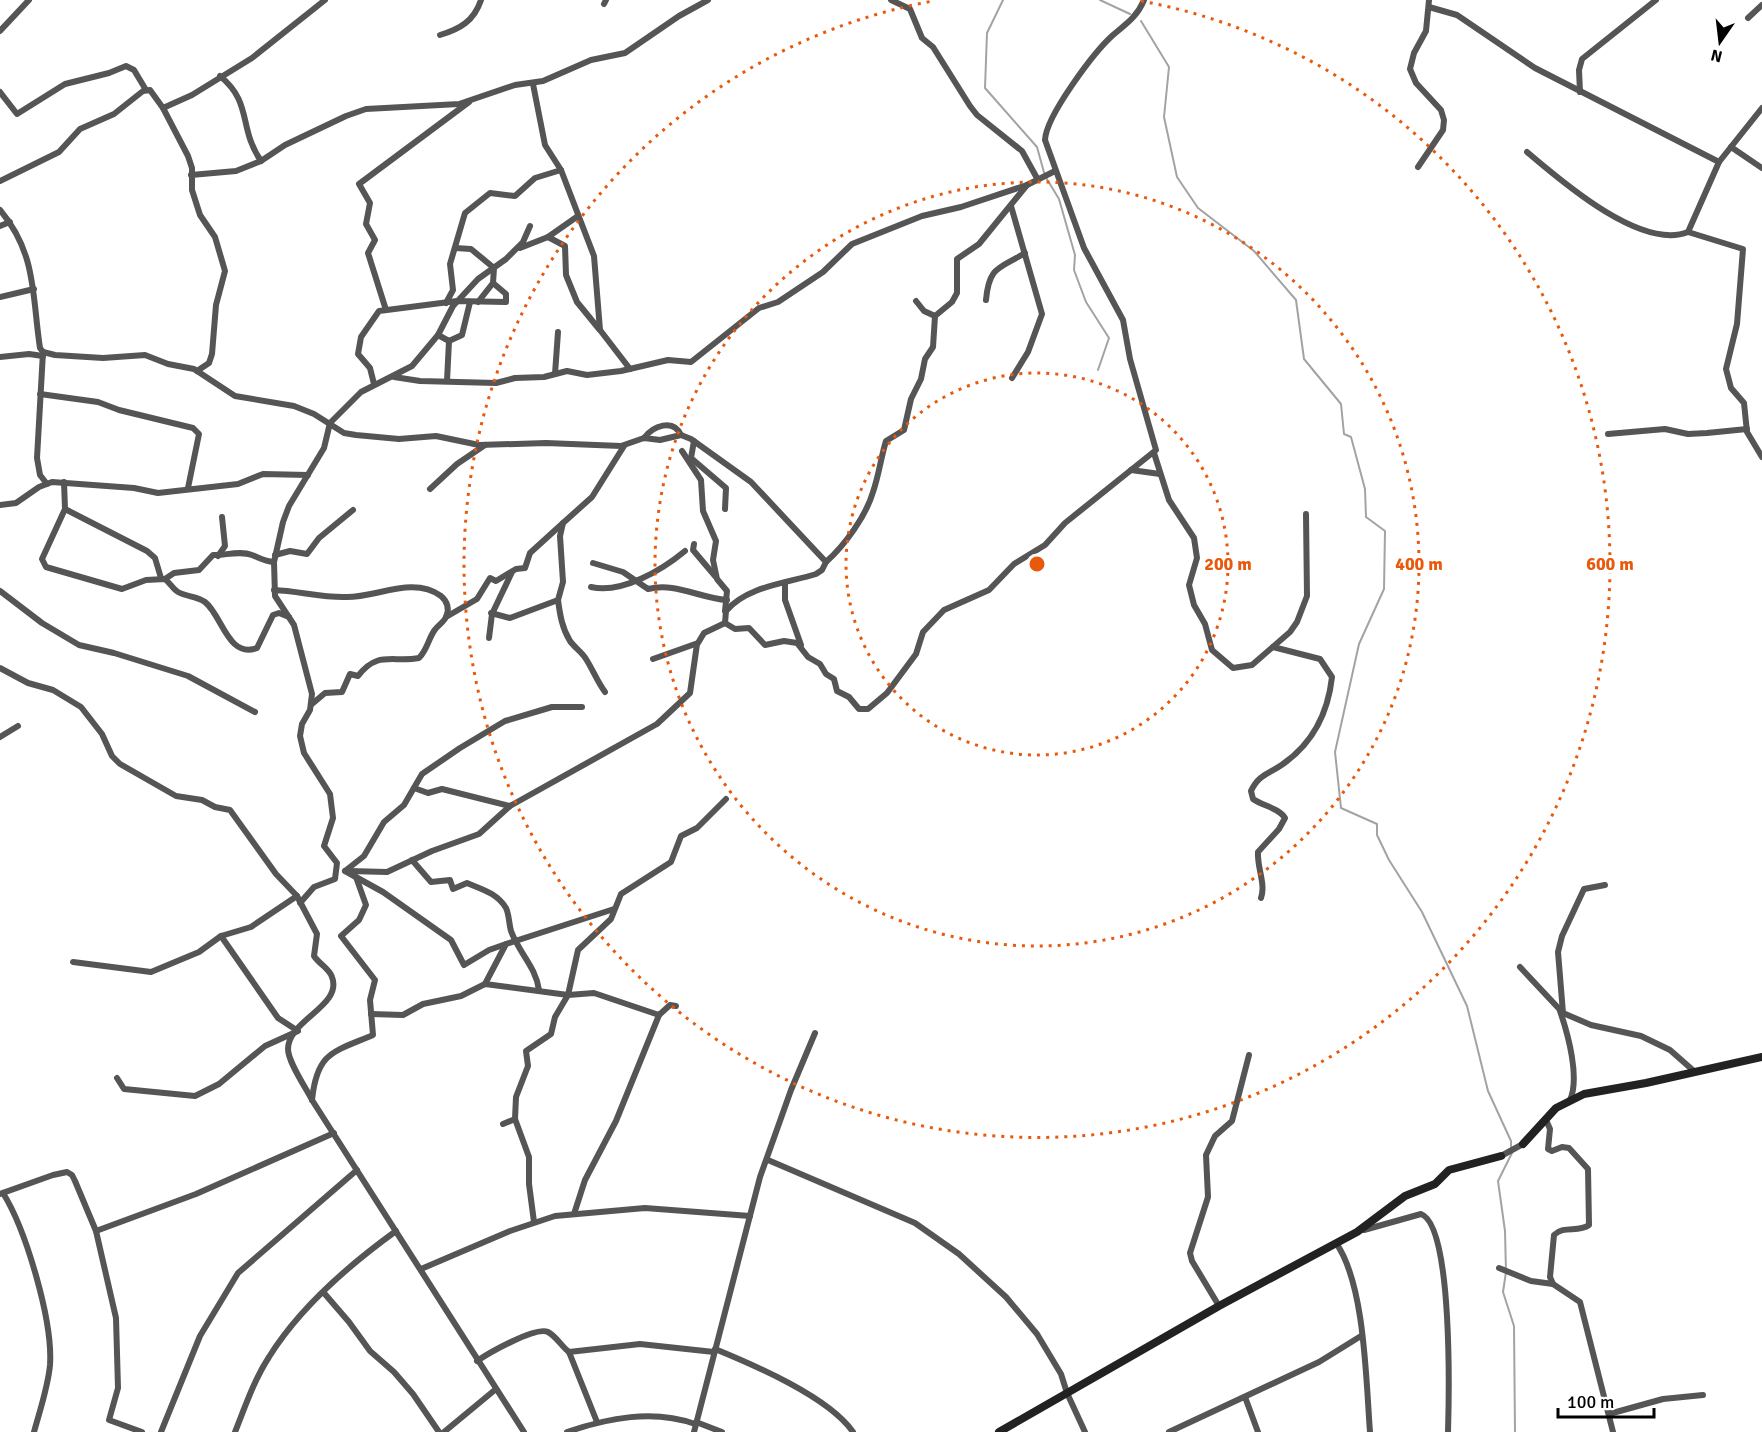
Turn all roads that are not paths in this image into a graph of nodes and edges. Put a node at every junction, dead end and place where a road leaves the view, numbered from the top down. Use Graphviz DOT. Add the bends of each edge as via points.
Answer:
graph roads {
  1 [pos="29,0"];
  2 [pos="325,0"];
  3 [pos="481,0"];
  4 [pos="708,0"];
  5 [pos="891,0"];
  6 [pos="1144,0"];
  7 [pos="1656,0"];
  8 [pos="1429,3"];
  9 [pos="1762,5"];
  10 [pos="1748,18"];
  11 [pos="0,32"];
  12 [pos="440,35"];
  13 [pos="220,76"];
  14 [pos="533,84"];
  15 [pos="146,90"];
  16 [pos="0,92"];
  17 [pos="1580,92"];
  18 [pos="473,100"];
  19 [pos="163,108"];
  20 [pos="1762,108"];
  21 [pos="1731,147"];
  22 [pos="1527,152"];
  23 [pos="261,161"];
  24 [pos="1719,162"];
  25 [pos="1418,167"];
  26 [pos="1762,168"];
  27 [pos="561,170"];
  28 [pos="1055,171"];
  29 [pos="191,175"];
  30 [pos="1038,180"];
  31 [pos="0,181"];
  32 [pos="1028,185"];
  33 [pos="1011,206"];
  34 [pos="0,210"];
  35 [pos="579,216"];
  36 [pos="10,222"];
  37 [pos="0,226"];
  38 [pos="530,226"];
  39 [pos="1688,232"];
  40 [pos="548,237"];
  41 [pos="455,248"];
  42 [pos="516,249"];
  43 [pos="1025,253"];
  44 [pos="494,268"];
  45 [pos="493,284"];
  46 [pos="34,288"];
  47 [pos="0,297"];
  48 [pos="986,300"];
  49 [pos="458,301"];
  50 [pos="916,301"];
  51 [pos="470,302"];
  52 [pos="478,302"];
  53 [pos="446,303"];
  54 [pos="386,310"];
  55 [pos="935,316"];
  56 [pos="600,330"];
  57 [pos="558,332"];
  58 [pos="438,335"];
  59 [pos="448,341"];
  60 [pos="43,354"];
  61 [pos="0,357"];
  62 [pos="630,369"];
  63 [pos="197,371"];
  64 [pos="555,374"];
  65 [pos="394,377"];
  66 [pos="1012,378"];
  67 [pos="447,381"];
  68 [pos="374,384"];
  69 [pos="40,394"];
  70 [pos="330,423"];
  71 [pos="1747,429"];
  72 [pos="1608,434"];
  73 [pos="681,435"];
  74 [pos="644,438"];
  75 [pos="694,441"];
  76 [pos="485,445"];
  77 [pos="624,446"];
  78 [pos="682,451"];
  79 [pos="1154,453"];
  80 [pos="1762,458"];
  81 [pos="1131,470"];
  82 [pos="1160,474"];
  83 [pos="308,475"];
  84 [pos="64,482"];
  85 [pos="47,484"];
  86 [pos="188,488"];
  87 [pos="430,489"];
  88 [pos="0,505"];
  89 [pos="65,509"];
  90 [pos="725,509"];
  91 [pos="353,510"];
  92 [pos="1306,514"];
  93 [pos="222,518"];
  94 [pos="563,523"];
  95 [pos="694,543"];
  96 [pos="685,551"];
  97 [pos="218,555"];
  98 [pos="275,555"];
  99 [pos="826,561"];
  100 [pos="274,562"];
  101 [pos="593,562"];
  102 [pos="512,572"];
  103 [pos="163,578"];
  104 [pos="717,579"];
  105 [pos="635,580"];
  106 [pos="785,583"];
  107 [pos="591,586"];
  108 [pos="274,590"];
  109 [pos="0,591"];
  110 [pos="558,600"];
  111 [pos="726,600"];
  112 [pos="492,613"];
  113 [pos="725,615"];
  114 [pos="290,617"];
  115 [pos="446,617"];
  116 [pos="725,623"];
  117 [pos="489,638"];
  118 [pos="697,644"];
  119 [pos="801,646"];
  120 [pos="1273,647"];
  121 [pos="653,659"];
  122 [pos="0,668"];
  123 [pos="605,692"];
  124 [pos="311,705"];
  125 [pos="582,707"];
  126 [pos="255,712"];
  127 [pos="18,726"];
  128 [pos="0,737"];
  129 [pos="414,788"];
  130 [pos="726,799"];
  131 [pos="510,806"];
  132 [pos="412,860"];
  133 [pos="345,871"];
  134 [pos="356,877"];
  135 [pos="1605,885"];
  136 [pos="1261,898"];
  137 [pos="299,899"];
  138 [pos="614,909"];
  139 [pos="221,936"];
  140 [pos="516,943"];
  141 [pos="506,944"];
  142 [pos="73,962"];
  143 [pos="1520,967"];
  144 [pos="485,984"];
  145 [pos="539,990"];
  146 [pos="568,995"];
  147 [pos="676,1006"];
  148 [pos="1562,1012"];
  149 [pos="371,1014"];
  150 [pos="659,1016"];
  151 [pos="298,1031"];
  152 [pos="816,1033"];
  153 [pos="1249,1055"];
  154 [pos="1762,1057"];
  155 [pos="1696,1072"];
  156 [pos="117,1078"];
  157 [pos="312,1100"];
  158 [pos="1570,1100"];
  159 [pos="515,1119"];
  160 [pos="1546,1120"];
  161 [pos="503,1124"];
  162 [pos="333,1133"];
  163 [pos="1523,1144"];
  164 [pos="1501,1156"];
  165 [pos="768,1160"];
  166 [pos="357,1170"];
  167 [pos="1,1194"];
  168 [pos="573,1214"];
  169 [pos="750,1216"];
  170 [pos="534,1222"];
  171 [pos="96,1231"];
  172 [pos="396,1231"];
  173 [pos="1357,1232"];
  174 [pos="1336,1244"];
  175 [pos="421,1269"];
  176 [pos="1499,1269"];
  177 [pos="1553,1284"];
  178 [pos="324,1293"];
  179 [pos="1219,1306"];
  180 [pos="1361,1336"];
  181 [pos="714,1350"];
  182 [pos="569,1352"];
  183 [pos="477,1360"];
  184 [pos="496,1389"];
  185 [pos="1067,1393"];
  186 [pos="1703,1395"];
  187 [pos="1245,1397"];
  188 [pos="1609,1414"];
  189 [pos="597,1422"];
  190 [pos="696,1423"];
  191 [pos="34,1432"];
  192 [pos="142,1432"];
  193 [pos="161,1432"];
  194 [pos="235,1432"];
  195 [pos="439,1432"];
  196 [pos="444,1432"];
  197 [pos="524,1432"];
  198 [pos="567,1432"];
  199 [pos="694,1432"];
  200 [pos="722,1432"];
  201 [pos="853,1432"];
  202 [pos="999,1432"];
  203 [pos="1085,1432"];
  204 [pos="1169,1432"];
  205 [pos="1258,1432"];
  206 [pos="1370,1432"];
  207 [pos="1448,1432"];
  208 [pos="1613,1432"];
  1 -- 11 [label="street"];
  2 -- 13 [label="street" via="252,58"];
  3 -- 12 [label="street" via="464,26"];
  4 -- 14 [label="street" via="625,53 591,60"];
  5 -- 30 [label="street" via="910,9 922,38 933,47 976,115 1022,151"];
  6 -- 28 [label="street" via="1135,17 1082,70 1050,123 1045,140"];
  7 -- 17 [label="street" via="1582,59"];
  8 -- 17 [label="street" via="1457,15 1530,65"];
  8 -- 25 [label="street" via="1426,31 1410,69 1416,83 1441,110 1444,120 1443,130"];
  9 -- 10 [label="street"];
  13 -- 19 [label="street"];
  13 -- 23 [label="street" via="241,100 250,144"];
  14 -- 18 [label="street" via="515,85"];
  14 -- 27 [label="street" via="545,145"];
  15 -- 16 [label="street" via="134,70 126,66 65,84 17,114"];
  15 -- 19 [label="street" via="157,97"];
  15 -- 31 [label="street" via="124,108 80,129 59,152"];
  17 -- 24 [label="street"];
  18 -- 23 [label="street" via="447,106 366,109 285,145"];
  18 -- 54 [label="street" via="359,184 370,203 366,224 375,240 368,253"];
  19 -- 29 [label="street" via="188,156"];
  20 -- 21 [label="street"];
  21 -- 24 [label="street"];
  21 -- 26 [label="street"];
  22 -- 39 [label="street" via="1567,187 1619,220 1657,233"];
  23 -- 29 [label="street" via="236,171"];
  24 -- 39 [label="street"];
  27 -- 35 [label="street"];
  27 -- 41 [label="street" via="535,178 515,196 490,193 465,213"];
  28 -- 30 [label="street"];
  28 -- 79 [label="street" via="1084,248 1123,320 1130,359 1155,441"];
  29 -- 63 [label="street" via="200,215 214,237 225,271 216,305 212,354 209,363"];
  30 -- 32 [label="street"];
  32 -- 33 [label="street"];
  32 -- 62 [label="street" via="922,216 857,242 823,272 778,302 759,308 691,362 668,360"];
  33 -- 43 [label="street"];
  33 -- 55 [label="street" via="979,244 957,259 955,298"];
  34 -- 36 [label="street"];
  35 -- 40 [label="street"];
  35 -- 56 [label="street" via="594,256"];
  36 -- 37 [label="street"];
  36 -- 46 [label="street" via="26,254"];
  38 -- 42 [label="street"];
  39 -- 71 [label="street" via="1738,245 1745,252 1734,346 1726,369 1731,388 1744,404"];
  40 -- 42 [label="street"];
  40 -- 56 [label="street" via="565,246 566,275 577,302"];
  41 -- 44 [label="street" via="471,249"];
  41 -- 53 [label="street" via="450,264 453,290"];
  42 -- 44 [label="street"];
  43 -- 48 [label="street" via="993,272"];
  43 -- 66 [label="street" via="1041,318 1028,352"];
  44 -- 45 [label="street"];
  44 -- 49 [label="street"];
  45 -- 52 [label="street"];
  45 -- 52 [label="street" via="506,294 506,302"];
  46 -- 47 [label="street"];
  46 -- 60 [label="street"];
  49 -- 51 [label="street"];
  49 -- 53 [label="street"];
  49 -- 58 [label="street"];
  50 -- 55 [label="street"];
  51 -- 52 [label="street"];
  51 -- 59 [label="street" via="462,335"];
  53 -- 54 [label="street"];
  54 -- 68 [label="street" via="379,311 361,338 358,354 370,368"];
  55 -- 99 [label="street" via="933,346 911,399 904,430 886,441 869,502 846,540"];
  56 -- 62 [label="street"];
  57 -- 64 [label="street"];
  58 -- 59 [label="street"];
  58 -- 65 [label="street" via="412,366"];
  59 -- 67 [label="street"];
  60 -- 61 [label="street"];
  60 -- 63 [label="street" via="103,358 145,355"];
  60 -- 69 [label="street"];
  62 -- 64 [label="street" via="587,375 567,371"];
  63 -- 70 [label="street" via="234,396 294,406"];
  64 -- 67 [label="street" via="489,384"];
  65 -- 67 [label="street"];
  65 -- 68 [label="street"];
  68 -- 70 [label="street"];
  69 -- 85 [label="street" via="38,466"];
  69 -- 86 [label="street" via="98,402 193,428 199,434"];
  70 -- 76 [label="street" via="344,433 356,435 399,439 436,436"];
  70 -- 83 [label="street" via="324,448"];
  71 -- 72 [label="street"];
  71 -- 80 [label="street"];
  73 -- 74 [label="street" via="660,440"];
  73 -- 74 [label="street" via="666,425 652,429"];
  73 -- 75 [label="street"];
  74 -- 77 [label="street"];
  75 -- 90 [label="street" via="691,458 726,488"];
  75 -- 99 [label="street" via="751,482"];
  76 -- 77 [label="street"];
  76 -- 87 [label="street"];
  77 -- 94 [label="street" via="592,497"];
  78 -- 104 [label="street" via="701,480 703,511 716,541 713,560"];
  79 -- 81 [label="street"];
  79 -- 82 [label="street"];
  81 -- 82 [label="street"];
  81 -- 119 [label="street" via="1065,523 1045,545 1014,564 989,590 939,615 924,632 918,651 887,693 868,710 859,710 849,697 837,691 834,680"];
  82 -- 120 [label="street" via="1172,505 1194,538 1197,558 1189,592 1205,624 1212,650 1230,666 1242,669"];
  83 -- 86 [label="street" via="263,474 238,484"];
  83 -- 98 [label="street" via="289,506"];
  84 -- 85 [label="street"];
  84 -- 86 [label="street" via="158,493"];
  84 -- 89 [label="street"];
  85 -- 88 [label="street" via="16,503"];
  89 -- 103 [label="street" via="147,551 155,558"];
  89 -- 103 [label="street" via="42,559 46,567 122,590 141,581"];
  91 -- 98 [label="street" via="307,554 290,551"];
  92 -- 120 [label="street" via="1306,600 1294,626"];
  93 -- 97 [label="street" via="225,546"];
  94 -- 102 [label="street" via="530,553 525,568"];
  94 -- 110 [label="street" via="563,582"];
  95 -- 104 [label="street" via="693,550"];
  96 -- 105 [label="street" via="668,565"];
  97 -- 100 [label="street" via="253,555 263,562"];
  97 -- 103 [label="street" via="210,557 199,570"];
  98 -- 100 [label="street"];
  99 -- 106 [label="street" via="816,574"];
  100 -- 108 [label="street"];
  101 -- 105 [label="street"];
  102 -- 112 [label="street"];
  102 -- 115 [label="street" via="496,581 490,578 477,600"];
  103 -- 114 [label="street" via="177,592 204,601 217,614 234,644 247,650 257,648 273,615"];
  104 -- 111 [label="street" via="728,591"];
  105 -- 107 [label="street" via="603,589"];
  105 -- 111 [label="street" via="648,589 662,586"];
  106 -- 113 [label="street" via="743,598 728,608"];
  106 -- 119 [label="street" via="784,600"];
  108 -- 114 [label="street" via="275,599"];
  108 -- 115 [label="street" via="326,598 421,587 445,599"];
  109 -- 126 [label="street" via="79,645 188,676"];
  110 -- 112 [label="street" via="510,618"];
  110 -- 123 [label="street" via="561,625 586,657"];
  111 -- 113 [label="street"];
  112 -- 117 [label="street"];
  113 -- 116 [label="street"];
  114 -- 124 [label="street" via="312,694"];
  115 -- 124 [label="street" via="418,658 375,662 358,676 350,674 342,692 321,695"];
  116 -- 118 [label="street" via="704,633"];
  116 -- 119 [label="street" via="735,629 749,628 765,645 788,641"];
  118 -- 121 [label="street"];
  118 -- 131 [label="street" via="690,693 657,724"];
  120 -- 136 [label="street" via="1320,659 1332,677 1322,720 1306,743 1284,764 1263,774 1251,790 1253,799 1281,812 1285,818 1258,852"];
  122 -- 137 [label="street" via="19,680 53,690 81,707 102,734 115,761 176,796 230,810"];
  124 -- 137 [label="street" via="300,736 304,753 330,794 333,818 324,846 336,863 335,879 314,887"];
  125 -- 129 [label="street" via="552,707 505,721 422,774"];
  127 -- 128 [label="street"];
  129 -- 131 [label="street" via="428,793 442,789"];
  129 -- 133 [label="street" via="404,806 384,822 364,856"];
  130 -- 138 [label="street" via="697,828 681,836 671,862 621,894"];
  131 -- 132 [label="street" via="479,834"];
  132 -- 133 [label="street" via="387,873"];
  132 -- 140 [label="street" via="432,882 450,880 453,890 467,883 491,892 506,908"];
  133 -- 134 [label="street"];
  134 -- 141 [label="street" via="451,940 464,965"];
  134 -- 149 [label="street" via="366,905 359,920 341,936 375,980"];
  135 -- 148 [label="street" via="1584,889 1559,944"];
  137 -- 139 [label="street" via="257,920 251,927"];
  137 -- 151 [label="street" via="317,934 315,956 332,975 335,988 331,998"];
  138 -- 140 [label="street" via="529,935"];
  138 -- 146 [label="street" via="611,919 578,950"];
  139 -- 142 [label="street" via="200,952 151,972"];
  139 -- 151 [label="street" via="278,1018"];
  140 -- 141 [label="street"];
  140 -- 145 [label="street" via="537,974"];
  141 -- 144 [label="street"];
  143 -- 148 [label="street"];
  144 -- 145 [label="street"];
  144 -- 149 [label="street" via="460,996 423,1004 403,1015"];
  145 -- 146 [label="street"];
  146 -- 150 [label="street" via="594,993"];
  146 -- 159 [label="street" via="555,1017 551,1034 526,1051 528,1066 516,1096"];
  147 -- 150 [label="street" via="670,1005"];
  148 -- 155 [label="street" via="1591,1025 1641,1035 1670,1050"];
  148 -- 158 [label="street" via="1571,1043 1575,1086"];
  149 -- 157 [label="street" via="373,1035 334,1051 318,1068"];
  150 -- 168 [label="street"];
  151 -- 156 [label="street" via="265,1046 219,1084 195,1096 124,1089"];
  151 -- 157 [label="street" via="288,1049"];
  152 -- 165 [label="street" via="791,1090"];
  153 -- 179 [label="street" via="1232,1121 1215,1136 1206,1155 1208,1197 1190,1253"];
  154 -- 155 [label="street"];
  155 -- 158 [label="street" via="1595,1091"];
  157 -- 162 [label="street"];
  158 -- 160 [label="street"];
  159 -- 161 [label="street"];
  159 -- 170 [label="street" via="529,1158"];
  160 -- 163 [label="street"];
  160 -- 177 [label="street" via="1550,1129 1548,1149 1573,1150 1588,1169 1589,1189 1589,1225 1554,1234 1550,1269"];
  162 -- 166 [label="street"];
  162 -- 171 [label="street" via="206,1190"];
  163 -- 164 [label="street"];
  164 -- 173 [label="street" via="1449,1170 1436,1184 1405,1196"];
  165 -- 169 [label="street"];
  165 -- 185 [label="street" via="915,1222 959,1254 1020,1311 1061,1374"];
  166 -- 172 [label="street"];
  166 -- 193 [label="street" via="238,1273 197,1344"];
  167 -- 171 [label="street" via="67,1172 75,1181"];
  167 -- 191 [label="street" via="17,1221 32,1262 48,1341 50,1368"];
  168 -- 169 [label="street" via="645,1208"];
  168 -- 170 [label="street"];
  169 -- 181 [label="street"];
  170 -- 175 [label="street"];
  171 -- 192 [label="street" via="111,1287 119,1349 118,1388 109,1420"];
  172 -- 175 [label="street"];
  172 -- 178 [label="street"];
  173 -- 174 [label="street"];
  173 -- 207 [label="street" via="1421,1214 1431,1220 1441,1257 1446,1314"];
  174 -- 179 [label="street"];
  174 -- 180 [label="street" via="1355,1290"];
  175 -- 183 [label="street"];
  176 -- 177 [label="street"];
  177 -- 188 [label="street" via="1580,1302"];
  178 -- 194 [label="street" via="291,1324 268,1358"];
  178 -- 195 [label="street" via="370,1351 400,1379"];
  179 -- 185 [label="street"];
  180 -- 187 [label="street" via="1319,1362"];
  180 -- 206 [label="street"];
  181 -- 182 [label="street" via="640,1344"];
  181 -- 190 [label="street"];
  181 -- 201 [label="street" via="755,1366 814,1400"];
  182 -- 183 [label="street" via="550,1332 543,1331"];
  182 -- 189 [label="street"];
  183 -- 184 [label="street"];
  184 -- 196 [label="street"];
  184 -- 197 [label="street"];
  185 -- 202 [label="street"];
  185 -- 203 [label="street"];
  186 -- 188 [label="street" via="1663,1399"];
  187 -- 204 [label="street"];
  187 -- 205 [label="street"];
  188 -- 208 [label="street"];
  189 -- 190 [label="street" via="662,1417"];
  189 -- 198 [label="street"];
  190 -- 199 [label="street"];
  190 -- 200 [label="street"];
}
